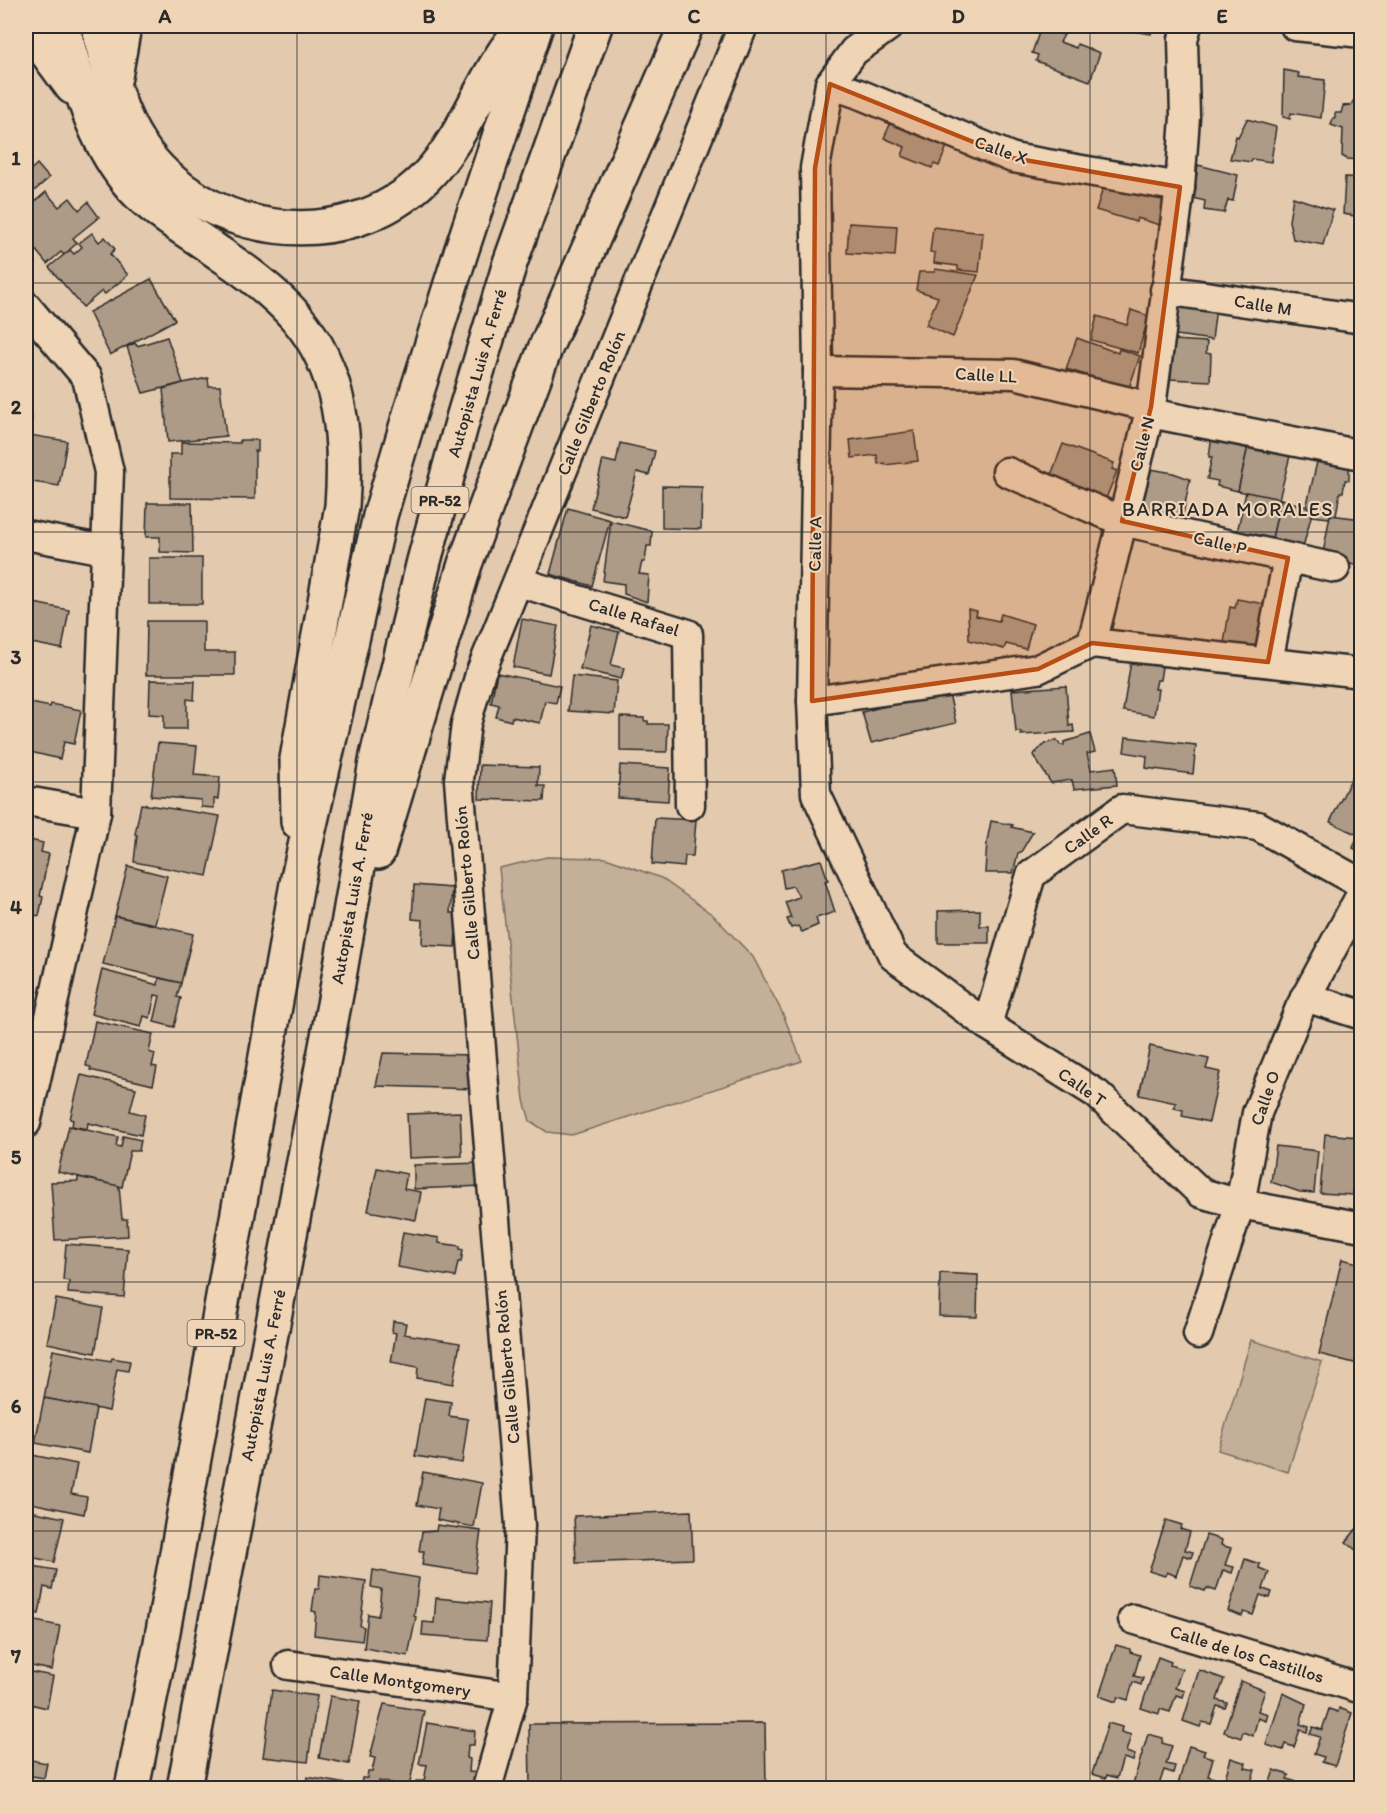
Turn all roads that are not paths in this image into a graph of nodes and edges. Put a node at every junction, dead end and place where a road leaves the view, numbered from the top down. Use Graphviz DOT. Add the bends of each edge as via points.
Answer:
graph roads {
  1 [pos="27,26"];
  2 [pos="62,26"];
  3 [pos="98,26"];
  4 [pos="124,26"];
  5 [pos="525,26"];
  6 [pos="536,26"];
  7 [pos="595,26"];
  8 [pos="686,26"];
  9 [pos="743,26"];
  10 [pos="889,26"];
  11 [pos="1187,26"];
  12 [pos="1295,26"];
  13 [pos="1362,33"];
  14 [pos="113,84"];
  15 [pos="830,84"];
  16 [pos="86,108"];
  17 [pos="1180,187"];
  18 [pos="1165,290"];
  19 [pos="26,306"];
  20 [pos="1362,319"];
  21 [pos="818,371"];
  22 [pos="1150,410"];
  23 [pos="1362,455"];
  24 [pos="1007,472"];
  25 [pos="1122,521"];
  26 [pos="26,535"];
  27 [pos="105,550"];
  28 [pos="1288,558"];
  29 [pos="1335,568"];
  30 [pos="519,582"];
  31 [pos="1092,643"];
  32 [pos="1268,662"];
  33 [pos="1362,673"];
  34 [pos="812,701"];
  35 [pos="26,801"];
  36 [pos="690,805"];
  37 [pos="96,813"];
  38 [pos="298,878"];
  39 [pos="1362,884"];
  40 [pos="1362,893"];
  41 [pos="337,989"];
  42 [pos="1305,997"];
  43 [pos="1362,1015"];
  44 [pos="987,1025"];
  45 [pos="32,1062"];
  46 [pos="26,1123"];
  47 [pos="1240,1204"];
  48 [pos="1362,1227"];
  49 [pos="1198,1334"];
  50 [pos="1133,1618"];
  51 [pos="288,1665"];
  52 [pos="1362,1689"];
  53 [pos="513,1697"];
  54 [pos="132,1788"];
  55 [pos="184,1788"];
  56 [pos="488,1788"];
  1 -- 16 [label="highway"];
  2 -- 16 [label="highway"];
  3 -- 14 [label="highway"];
  4 -- 14 [label="highway"];
  5 -- 14 [label="highway" via="503,53 457,138 426,177 395,202 362,218 333,226 299,229 259,224 218,210 185,192 140,145 123,115"];
  6 -- 38 [label="highway, PR-52" via="447,295 384,505"];
  7 -- 41 [label="highway, Autopista Luis A. Ferré / PR-52" via="510,263 427,549 377,756"];
  8 -- 41 [label="highway" via="545,349 479,525"];
  9 -- 30 [label="street, Calle Gilberto Rolón"];
  10 -- 15 [label="street, Calle A" via="854,51"];
  11 -- 17 [label="street, Calle N" via="1183,39 1185,117"];
  12 -- 13 [label="street"];
  15 -- 17 [label="street, Calle X" via="1013,158"];
  15 -- 21 [label="street, Calle A" via="815,168"];
  16 -- 38 [label="highway" via="103,144 133,188 262,285 296,317 318,348 340,412 345,469 342,506 297,759"];
  17 -- 18 [label="street, Calle N"];
  18 -- 20 [label="street, Calle M"];
  18 -- 22 [label="street, Calle N"];
  19 -- 27 [label="street" via="87,378 109,472"];
  21 -- 22 [label="street, Calle LL" via="1014,374"];
  21 -- 34 [label="street, Calle A"];
  22 -- 23 [label="street, Calle LL"];
  22 -- 25 [label="street, Calle N"];
  24 -- 25 [label="street, Calle P"];
  25 -- 28 [label="street, Calle P"];
  25 -- 31 [label="street, Calle N"];
  26 -- 27 [label="street"];
  27 -- 37 [label="street"];
  28 -- 29 [label="street, Calle P"];
  28 -- 32 [label="street"];
  30 -- 36 [label="street, Calle Rafael" via="688,634"];
  30 -- 53 [label="street, Calle Gilberto Rolón" via="480,674 466,724 459,780 520,1525"];
  31 -- 32 [label="street"];
  31 -- 34 [label="street" via="1038,669"];
  32 -- 33 [label="street"];
  34 -- 44 [label="street, Calle A" via="816,794 893,956"];
  35 -- 37 [label="street"];
  37 -- 45 [label="street"];
  38 -- 54 [label="highway, PR-52"];
  39 -- 44 [label="street, Calle R" via="1258,826 1122,809 1031,875"];
  40 -- 42 [label="street, Calle O"];
  41 -- 55 [label="highway, Autopista Luis A. Ferré / PR-52"];
  42 -- 43 [label="street"];
  42 -- 47 [label="street, Calle O" via="1257,1113"];
  44 -- 47 [label="street, Calle T" via="1097,1094 1201,1193"];
  45 -- 46 [label="street"];
  47 -- 48 [label="street, Calle T"];
  47 -- 49 [label="street, Calle O"];
  50 -- 52 [label="street, Calle de los Castillos"];
  51 -- 53 [label="street, Calle Montgomery"];
  53 -- 56 [label="street, Calle Gilberto Rolón"];
}
